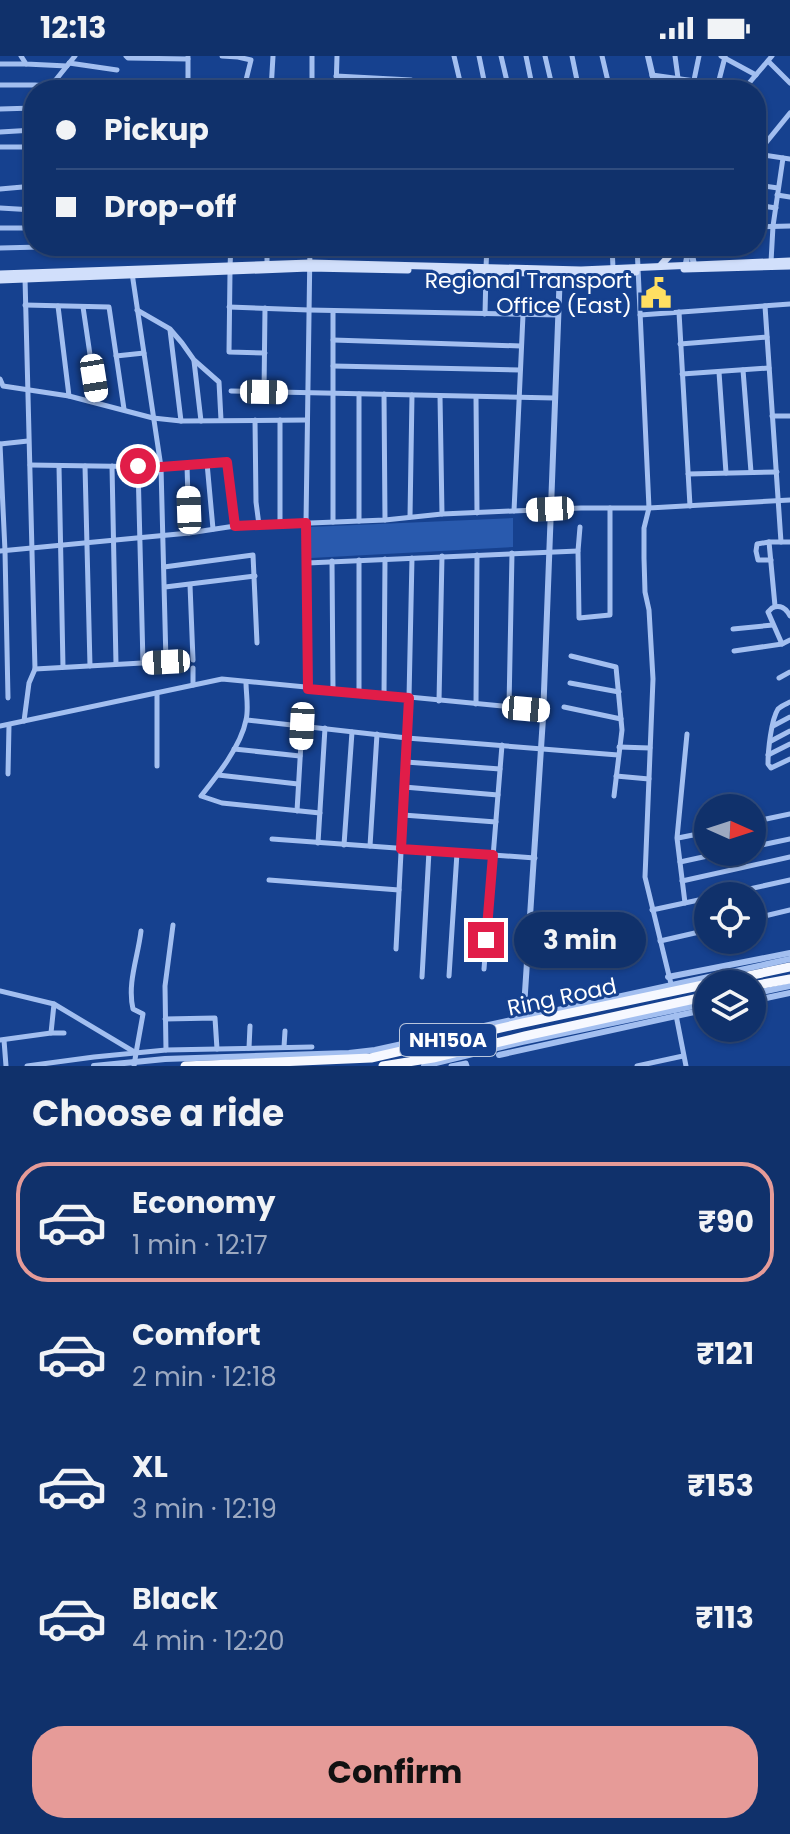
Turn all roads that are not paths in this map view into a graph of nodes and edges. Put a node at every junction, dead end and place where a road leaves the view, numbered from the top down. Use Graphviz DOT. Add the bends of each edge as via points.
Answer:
graph roads {
  1 [pos="21,56"];
  2 [pos="75,56"];
  3 [pos="126,56"];
  4 [pos="222,56"];
  5 [pos="273,56"];
  6 [pos="312,56"];
  7 [pos="337,56"];
  8 [pos="454,56"];
  9 [pos="479,56"];
  10 [pos="501,56"];
  11 [pos="526,56"];
  12 [pos="545,56"];
  13 [pos="572,56"];
  14 [pos="602,56"];
  15 [pos="648,56"];
  16 [pos="675,56"];
  17 [pos="699,56"];
  18 [pos="723,56"];
  19 [pos="152,57"];
  20 [pos="188,58"];
  21 [pos="251,58"];
  22 [pos="770,58"];
  23 [pos="0,64"];
  24 [pos="26,64"];
  25 [pos="68,64"];
  26 [pos="117,70"];
  27 [pos="652,75"];
  28 [pos="756,75"];
  29 [pos="336,76"];
  30 [pos="678,78"];
  31 [pos="55,80"];
  32 [pos="188,80"];
  33 [pos="246,80"];
  34 [pos="272,80"];
  35 [pos="312,80"];
  36 [pos="336,80"];
  37 [pos="411,80"];
  38 [pos="460,80"];
  39 [pos="484,80"];
  40 [pos="507,80"];
  41 [pos="531,80"];
  42 [pos="551,80"];
  43 [pos="577,80"];
  44 [pos="608,80"];
  45 [pos="653,80"];
  46 [pos="694,80"];
  47 [pos="719,80"];
  48 [pos="752,80"];
  49 [pos="790,83"];
  50 [pos="0,85"];
  51 [pos="24,85"];
  52 [pos="24,108"];
  53 [pos="0,109"];
  54 [pos="790,113"];
  55 [pos="787,121"];
  56 [pos="24,131"];
  57 [pos="0,132"];
  58 [pos="766,144"];
  59 [pos="0,147"];
  60 [pos="24,147"];
  61 [pos="766,156"];
  62 [pos="786,158"];
  63 [pos="780,174"];
  64 [pos="790,176"];
  65 [pos="24,187"];
  66 [pos="766,188"];
  67 [pos="0,189"];
  68 [pos="778,191"];
  69 [pos="790,197"];
  70 [pos="766,206"];
  71 [pos="0,208"];
  72 [pos="776,208"];
  73 [pos="24,209"];
  74 [pos="766,226"];
  75 [pos="773,226"];
  76 [pos="790,226"];
  77 [pos="0,228"];
  78 [pos="24,228"];
  79 [pos="24,247"];
  80 [pos="0,248"];
  81 [pos="231,256"];
  82 [pos="267,256"];
  83 [pos="310,256"];
  84 [pos="487,256"];
  85 [pos="612,256"];
  86 [pos="637,256"];
  87 [pos="670,256"];
  88 [pos="687,256"];
  89 [pos="692,256"];
  90 [pos="771,262"];
  91 [pos="790,263"];
  92 [pos="267,264"];
  93 [pos="310,265"];
  94 [pos="685,267"];
  95 [pos="695,267"];
  96 [pos="613,268"];
  97 [pos="661,268"];
  98 [pos="230,269"];
  99 [pos="638,269"];
  100 [pos="486,270"];
  101 [pos="560,272"];
  102 [pos="132,273"];
  103 [pos="25,276"];
  104 [pos="0,277"];
  105 [pos="790,304"];
  106 [pos="25,305"];
  107 [pos="58,306"];
  108 [pos="765,306"];
  109 [pos="83,307"];
  110 [pos="229,307"];
  111 [pos="265,308"];
  112 [pos="137,310"];
  113 [pos="309,310"];
  114 [pos="333,311"];
  115 [pos="679,312"];
  116 [pos="485,314"];
  117 [pos="523,315"];
  118 [pos="558,315"];
  119 [pos="640,315"];
  120 [pos="170,329"];
  121 [pos="767,337"];
  122 [pos="333,340"];
  123 [pos="680,344"];
  124 [pos="521,346"];
  125 [pos="144,353"];
  126 [pos="265,353"];
  127 [pos="116,356"];
  128 [pos="194,360"];
  129 [pos="333,366"];
  130 [pos="769,368"];
  131 [pos="520,370"];
  132 [pos="743,370"];
  133 [pos="719,372"];
  134 [pos="682,374"];
  135 [pos="0,379"];
  136 [pos="27,389"];
  137 [pos="231,391"];
  138 [pos="264,392"];
  139 [pos="308,393"];
  140 [pos="333,393"];
  141 [pos="359,394"];
  142 [pos="384,394"];
  143 [pos="412,395"];
  144 [pos="69,396"];
  145 [pos="440,396"];
  146 [pos="476,397"];
  147 [pos="519,398"];
  148 [pos="554,398"];
  149 [pos="97,402"];
  150 [pos="124,410"];
  151 [pos="772,416"];
  152 [pos="790,416"];
  153 [pos="153,418"];
  154 [pos="221,420"];
  155 [pos="255,420"];
  156 [pos="280,420"];
  157 [pos="307,420"];
  158 [pos="181,421"];
  159 [pos="201,421"];
  160 [pos="28,441"];
  161 [pos="0,444"];
  162 [pos="207,463"];
  163 [pos="29,465"];
  164 [pos="187,465"];
  165 [pos="59,466"];
  166 [pos="85,466"];
  167 [pos="112,466"];
  168 [pos="138,466"];
  169 [pos="161,467"];
  170 [pos="1,470"];
  171 [pos="751,472"];
  172 [pos="777,472"];
  173 [pos="726,473"];
  174 [pos="688,474"];
  175 [pos="1,496"];
  176 [pos="790,500"];
  177 [pos="778,501"];
  178 [pos="690,506"];
  179 [pos="610,508"];
  180 [pos="649,508"];
  181 [pos="550,509"];
  182 [pos="514,511"];
  183 [pos="477,513"];
  184 [pos="442,514"];
  185 [pos="410,517"];
  186 [pos="385,520"];
  187 [pos="359,521"];
  188 [pos="2,522"];
  189 [pos="333,522"];
  190 [pos="306,523"];
  191 [pos="280,524"];
  192 [pos="259,525"];
  193 [pos="235,526"];
  194 [pos="580,527"];
  195 [pos="213,529"];
  196 [pos="189,533"];
  197 [pos="164,536"];
  198 [pos="140,538"];
  199 [pos="113,541"];
  200 [pos="769,542"];
  201 [pos="781,542"];
  202 [pos="790,542"];
  203 [pos="87,543"];
  204 [pos="62,546"];
  205 [pos="31,549"];
  206 [pos="2,551"];
  207 [pos="578,551"];
  208 [pos="512,553"];
  209 [pos="548,553"];
  210 [pos="477,555"];
  211 [pos="442,556"];
  212 [pos="412,558"];
  213 [pos="385,559"];
  214 [pos="359,560"];
  215 [pos="771,560"];
  216 [pos="332,561"];
  217 [pos="307,563"];
  218 [pos="164,567"];
  219 [pos="255,576"];
  220 [pos="2,577"];
  221 [pos="190,585"];
  222 [pos="165,587"];
  223 [pos="775,606"];
  224 [pos="790,616"];
  225 [pos="773,625"];
  226 [pos="733,629"];
  227 [pos="790,640"];
  228 [pos="257,643"];
  229 [pos="782,644"];
  230 [pos="734,651"];
  231 [pos="571,656"];
  232 [pos="193,660"];
  233 [pos="178,661"];
  234 [pos="166,662"];
  235 [pos="143,663"];
  236 [pos="116,664"];
  237 [pos="90,666"];
  238 [pos="63,667"];
  239 [pos="193,668"];
  240 [pos="35,669"];
  241 [pos="790,672"];
  242 [pos="779,678"];
  243 [pos="246,682"];
  244 [pos="570,683"];
  245 [pos="193,685"];
  246 [pos="0,689"];
  247 [pos="8,689"];
  248 [pos="308,689"];
  249 [pos="333,691"];
  250 [pos="619,692"];
  251 [pos="157,693"];
  252 [pos="359,693"];
  253 [pos="384,696"];
  254 [pos="8,698"];
  255 [pos="409,698"];
  256 [pos="439,701"];
  257 [pos="790,702"];
  258 [pos="476,704"];
  259 [pos="509,707"];
  260 [pos="564,707"];
  261 [pos="543,710"];
  262 [pos="790,717"];
  263 [pos="621,719"];
  264 [pos="247,720"];
  265 [pos="24,721"];
  266 [pos="9,725"];
  267 [pos="0,726"];
  268 [pos="302,726"];
  269 [pos="773,726"];
  270 [pos="325,728"];
  271 [pos="790,731"];
  272 [pos="352,732"];
  273 [pos="377,734"];
  274 [pos="687,734"];
  275 [pos="407,738"];
  276 [pos="771,741"];
  277 [pos="790,744"];
  278 [pos="502,745"];
  279 [pos="619,747"];
  280 [pos="541,748"];
  281 [pos="650,748"];
  282 [pos="234,749"];
  283 [pos="618,755"];
  284 [pos="768,755"];
  285 [pos="300,756"];
  286 [pos="790,759"];
  287 [pos="406,762"];
  288 [pos="157,766"];
  289 [pos="500,769"];
  290 [pos="8,774"];
  291 [pos="218,775"];
  292 [pos="616,776"];
  293 [pos="649,779"];
  294 [pos="298,784"];
  295 [pos="404,787"];
  296 [pos="498,795"];
  297 [pos="614,796"];
  298 [pos="297,811"];
  299 [pos="320,813"];
  300 [pos="790,814"];
  301 [pos="403,815"];
  302 [pos="766,819"];
  303 [pos="496,822"];
  304 [pos="694,835"];
  305 [pos="677,838"];
  306 [pos="272,839"];
  307 [pos="790,839"];
  308 [pos="318,843"];
  309 [pos="766,844"];
  310 [pos="344,845"];
  311 [pos="370,846"];
  312 [pos="401,849"];
  313 [pos="429,851"];
  314 [pos="457,853"];
  315 [pos="493,855"];
  316 [pos="790,857"];
  317 [pos="535,858"];
  318 [pos="694,859"];
  319 [pos="680,862"];
  320 [pos="269,880"];
  321 [pos="790,880"];
  322 [pos="682,881"];
  323 [pos="766,885"];
  324 [pos="399,890"];
  325 [pos="694,901"];
  326 [pos="685,903"];
  327 [pos="652,910"];
  328 [pos="790,910"];
  329 [pos="766,916"];
  330 [pos="173,925"];
  331 [pos="141,931"];
  332 [pos="694,933"];
  333 [pos="660,941"];
  334 [pos="396,949"];
  335 [pos="790,953"];
  336 [pos="790,959"];
  337 [pos="790,967"];
  338 [pos="484,969"];
  339 [pos="766,972"];
  340 [pos="449,976"];
  341 [pos="422,977"];
  342 [pos="790,979"];
  343 [pos="766,983"];
  344 [pos="790,986"];
  345 [pos="694,989"];
  346 [pos="0,991"];
  347 [pos="766,991"];
  348 [pos="790,993"];
  349 [pos="694,996"];
  350 [pos="673,997"];
  351 [pos="766,998"];
  352 [pos="54,1004"];
  353 [pos="694,1004"];
  354 [pos="165,1019"];
  355 [pos="523,1020"];
  356 [pos="250,1026"];
  357 [pos="285,1031"];
  358 [pos="51,1033"];
  359 [pos="64,1033"];
  360 [pos="2,1040"];
  361 [pos="284,1047"];
  362 [pos="312,1047"];
  363 [pos="249,1048"];
  364 [pos="217,1049"];
  365 [pos="166,1050"];
  366 [pos="499,1055"];
  367 [pos="683,1056"];
  368 [pos="135,1060"];
  369 [pos="651,1064"];
  370 [pos="6,1066"];
  371 [pos="27,1066"];
  372 [pos="94,1066"];
  373 [pos="185,1066"];
  374 [pos="383,1066"];
  375 [pos="424,1066"];
  376 [pos="451,1066"];
  377 [pos="467,1066"];
  378 [pos="637,1066"];
  379 [pos="686,1066"];
  1 -- 24 [label="street"];
  2 -- 25 [label="street"];
  3 -- 19 [label="street"];
  4 -- 21 [label="street"];
  5 -- 34 [label="street"];
  6 -- 35 [label="street"];
  7 -- 29 [label="street"];
  8 -- 38 [label="street"];
  9 -- 39 [label="street"];
  10 -- 40 [label="street"];
  11 -- 41 [label="street"];
  12 -- 42 [label="street"];
  13 -- 43 [label="street"];
  14 -- 44 [label="street"];
  15 -- 27 [label="street"];
  16 -- 30 [label="street"];
  17 -- 46 [label="street"];
  18 -- 28 [label="street"];
  18 -- 47 [label="street"];
  19 -- 20 [label="street"];
  20 -- 32 [label="street"];
  21 -- 33 [label="street"];
  22 -- 28 [label="street"];
  22 -- 49 [label="street"];
  23 -- 24 [label="street"];
  24 -- 25 [label="street"];
  25 -- 26 [label="street"];
  25 -- 31 [label="street"];
  27 -- 30 [label="street"];
  27 -- 45 [label="street"];
  28 -- 48 [label="street"];
  29 -- 36 [label="street"];
  29 -- 37 [label="street"];
  30 -- 46 [label="street"];
  50 -- 51 [label="street"];
  52 -- 53 [label="street"];
  54 -- 55 [label="street"];
  55 -- 58 [label="street"];
  56 -- 57 [label="street"];
  59 -- 60 [label="street"];
  61 -- 62 [label="street"];
  62 -- 63 [label="street"];
  63 -- 64 [label="street"];
  63 -- 68 [label="street"];
  65 -- 67 [label="street"];
  66 -- 68 [label="street"];
  68 -- 69 [label="street"];
  68 -- 72 [label="street"];
  70 -- 72 [label="street"];
  71 -- 73 [label="street"];
  72 -- 75 [label="street"];
  74 -- 75 [label="street"];
  75 -- 76 [label="street"];
  75 -- 90 [label="street"];
  77 -- 78 [label="street"];
  79 -- 80 [label="street"];
  81 -- 98 [label="street"];
  82 -- 92 [label="street"];
  83 -- 93 [label="street"];
  84 -- 100 [label="street"];
  85 -- 96 [label="street"];
  86 -- 99 [label="street"];
  87 -- 97 [label="main road"];
  88 -- 94 [label="street"];
  89 -- 95 [label="street"];
  90 -- 91 [label="main road"];
  90 -- 95 [label="main road"];
  91 -- 95 [label="main road"];
  92 -- 93 [label="main road"];
  92 -- 98 [label="main road"];
  93 -- 98 [label="main road"];
  93 -- 100 [label="main road"];
  93 -- 113 [label="street"];
  94 -- 95 [label="main road"];
  94 -- 97 [label="main road"];
  96 -- 99 [label="main road"];
  96 -- 101 [label="main road"];
  97 -- 99 [label="main road"];
  98 -- 102 [label="main road"];
  98 -- 110 [label="street"];
  99 -- 101 [label="main road"];
  99 -- 119 [label="street"];
  100 -- 101 [label="main road"];
  100 -- 116 [label="street"];
  101 -- 118 [label="street"];
  102 -- 103 [label="main road"];
  102 -- 112 [label="street"];
  103 -- 104 [label="main road"];
  103 -- 106 [label="street"];
  105 -- 108 [label="street"];
  106 -- 107 [label="street"];
  106 -- 136 [label="street"];
  107 -- 109 [label="street"];
  107 -- 144 [label="street"];
  108 -- 115 [label="street"];
  108 -- 121 [label="street"];
  109 -- 127 [label="street" via="109,307"];
  109 -- 149 [label="street"];
  110 -- 111 [label="street"];
  110 -- 126 [label="street" via="229,352"];
  111 -- 113 [label="street"];
  111 -- 126 [label="street"];
  112 -- 120 [label="street"];
  112 -- 125 [label="street"];
  113 -- 114 [label="street"];
  113 -- 139 [label="street"];
  114 -- 116 [label="street"];
  114 -- 122 [label="street"];
  115 -- 119 [label="street"];
  115 -- 123 [label="street"];
  116 -- 117 [label="street"];
  117 -- 118 [label="street"];
  117 -- 124 [label="street"];
  118 -- 148 [label="street"];
  119 -- 180 [label="street"];
  120 -- 128 [label="street"];
  120 -- 158 [label="street"];
  121 -- 123 [label="street"];
  121 -- 130 [label="street"];
  122 -- 124 [label="street"];
  122 -- 129 [label="street"];
  123 -- 134 [label="street"];
  124 -- 131 [label="street"];
  125 -- 127 [label="street"];
  125 -- 153 [label="street"];
  126 -- 138 [label="street"];
  127 -- 150 [label="street"];
  128 -- 154 [label="street" via="219,382"];
  128 -- 159 [label="street"];
  129 -- 131 [label="street"];
  129 -- 140 [label="street"];
  130 -- 132 [label="street"];
  130 -- 151 [label="street"];
  131 -- 147 [label="street"];
  132 -- 133 [label="street"];
  132 -- 171 [label="street"];
  133 -- 134 [label="street"];
  133 -- 173 [label="street"];
  134 -- 174 [label="street"];
  135 -- 136 [label="street" via="3,386"];
  136 -- 144 [label="street"];
  136 -- 160 [label="street"];
  137 -- 138 [label="street"];
  138 -- 139 [label="street"];
  139 -- 140 [label="street"];
  139 -- 157 [label="street"];
  140 -- 141 [label="street"];
  140 -- 189 [label="street"];
  141 -- 142 [label="street"];
  141 -- 187 [label="street"];
  142 -- 143 [label="street"];
  142 -- 186 [label="street"];
  143 -- 145 [label="street"];
  143 -- 185 [label="street"];
  144 -- 149 [label="street"];
  145 -- 146 [label="street"];
  145 -- 184 [label="street"];
  146 -- 147 [label="street"];
  146 -- 183 [label="street"];
  147 -- 148 [label="street"];
  147 -- 182 [label="street"];
  148 -- 181 [label="street"];
  149 -- 150 [label="street"];
  150 -- 153 [label="street"];
  151 -- 152 [label="street"];
  151 -- 172 [label="street"];
  153 -- 158 [label="street"];
  153 -- 169 [label="street"];
  154 -- 155 [label="street"];
  154 -- 159 [label="street"];
  155 -- 156 [label="street"];
  155 -- 192 [label="street"];
  156 -- 157 [label="street"];
  156 -- 191 [label="street"];
  157 -- 190 [label="street"];
  158 -- 159 [label="street"];
  160 -- 161 [label="street"];
  160 -- 163 [label="street"];
  161 -- 170 [label="street"];
  162 -- 164 [label="street"];
  162 -- 193 [label="street" via="227,462"];
  162 -- 195 [label="street"];
  163 -- 165 [label="street"];
  163 -- 205 [label="street"];
  164 -- 169 [label="street"];
  164 -- 196 [label="street"];
  165 -- 166 [label="street"];
  165 -- 204 [label="street"];
  166 -- 167 [label="street"];
  166 -- 203 [label="street"];
  167 -- 168 [label="street"];
  167 -- 199 [label="street"];
  168 -- 169 [label="street"];
  168 -- 198 [label="street"];
  169 -- 197 [label="street"];
  170 -- 175 [label="street"];
  171 -- 172 [label="street"];
  171 -- 173 [label="street"];
  172 -- 177 [label="street"];
  173 -- 174 [label="street"];
  174 -- 178 [label="street"];
  175 -- 188 [label="street"];
  176 -- 177 [label="street"];
  177 -- 178 [label="street"];
  177 -- 201 [label="street"];
  178 -- 180 [label="street"];
  179 -- 180 [label="street"];
  179 -- 181 [label="street"];
  179 -- 207 [label="street" via="610,615 579,618"];
  180 -- 281 [label="street" via="644,558 653,679"];
  181 -- 182 [label="street"];
  181 -- 209 [label="street"];
  182 -- 183 [label="street"];
  183 -- 184 [label="street"];
  184 -- 185 [label="street"];
  185 -- 186 [label="street"];
  186 -- 187 [label="street"];
  187 -- 189 [label="street"];
  188 -- 206 [label="street"];
  189 -- 190 [label="street"];
  190 -- 191 [label="street"];
  190 -- 217 [label="street"];
  191 -- 192 [label="street"];
  192 -- 193 [label="street"];
  193 -- 195 [label="street"];
  194 -- 207 [label="street"];
  195 -- 196 [label="street"];
  196 -- 197 [label="street"];
  197 -- 198 [label="street"];
  197 -- 218 [label="street"];
  198 -- 199 [label="street"];
  198 -- 235 [label="street"];
  199 -- 203 [label="street"];
  199 -- 236 [label="street"];
  200 -- 201 [label="street"];
  200 -- 215 [label="street"];
  200 -- 215 [label="street" via="759,543 756,551 758,560"];
  201 -- 202 [label="street"];
  203 -- 204 [label="street"];
  203 -- 237 [label="street"];
  204 -- 205 [label="street"];
  204 -- 238 [label="street"];
  205 -- 206 [label="street"];
  205 -- 240 [label="street"];
  206 -- 220 [label="street"];
  207 -- 209 [label="street"];
  208 -- 209 [label="street"];
  208 -- 210 [label="street"];
  208 -- 259 [label="street"];
  209 -- 261 [label="street"];
  210 -- 211 [label="street"];
  210 -- 258 [label="street"];
  211 -- 212 [label="street"];
  211 -- 256 [label="street"];
  212 -- 213 [label="street"];
  212 -- 255 [label="street"];
  213 -- 214 [label="street"];
  213 -- 253 [label="street"];
  214 -- 216 [label="street"];
  214 -- 252 [label="street"];
  215 -- 223 [label="street"];
  216 -- 217 [label="street"];
  216 -- 249 [label="street"];
  217 -- 248 [label="street"];
  218 -- 219 [label="street" via="253,555"];
  218 -- 222 [label="street"];
  219 -- 221 [label="street"];
  219 -- 228 [label="street"];
  220 -- 247 [label="street"];
  221 -- 222 [label="street"];
  221 -- 232 [label="street"];
  222 -- 234 [label="street"];
  223 -- 224 [label="street"];
  223 -- 225 [label="street" via="768,612"];
  225 -- 226 [label="street"];
  225 -- 229 [label="street"];
  227 -- 229 [label="street"];
  229 -- 230 [label="street"];
  231 -- 250 [label="street" via="616,667"];
  233 -- 234 [label="street"];
  234 -- 235 [label="street"];
  235 -- 236 [label="street"];
  236 -- 237 [label="street"];
  237 -- 238 [label="street"];
  238 -- 240 [label="street"];
  239 -- 245 [label="street"];
  240 -- 265 [label="street"];
  241 -- 242 [label="street"];
  243 -- 245 [label="street" via="222,679"];
  243 -- 248 [label="street"];
  243 -- 264 [label="street"];
  244 -- 250 [label="street"];
  245 -- 251 [label="street"];
  246 -- 247 [label="street"];
  247 -- 254 [label="street"];
  248 -- 249 [label="street"];
  249 -- 252 [label="street"];
  250 -- 263 [label="street"];
  251 -- 265 [label="street"];
  251 -- 288 [label="street"];
  252 -- 253 [label="street"];
  253 -- 255 [label="street"];
  255 -- 256 [label="street"];
  255 -- 275 [label="street"];
  256 -- 258 [label="street"];
  257 -- 269 [label="street" via="779,708"];
  258 -- 259 [label="street"];
  259 -- 261 [label="street"];
  260 -- 263 [label="street"];
  261 -- 280 [label="street"];
  262 -- 269 [label="street"];
  263 -- 279 [label="street"];
  264 -- 268 [label="street"];
  264 -- 282 [label="street"];
  265 -- 266 [label="street"];
  266 -- 267 [label="street"];
  266 -- 290 [label="street"];
  268 -- 270 [label="street"];
  268 -- 285 [label="street"];
  269 -- 276 [label="street"];
  270 -- 272 [label="street"];
  270 -- 299 [label="street"];
  271 -- 276 [label="street"];
  272 -- 273 [label="street"];
  272 -- 310 [label="street"];
  273 -- 275 [label="street"];
  273 -- 311 [label="street"];
  274 -- 305 [label="street"];
  275 -- 278 [label="street"];
  275 -- 287 [label="street"];
  276 -- 284 [label="street"];
  277 -- 284 [label="street"];
  278 -- 280 [label="street"];
  278 -- 289 [label="street"];
  279 -- 281 [label="street"];
  279 -- 283 [label="street"];
  280 -- 283 [label="street"];
  280 -- 317 [label="street"];
  281 -- 293 [label="street"];
  282 -- 285 [label="street"];
  282 -- 291 [label="street"];
  283 -- 292 [label="street"];
  284 -- 286 [label="street" via="771,768"];
  285 -- 294 [label="street"];
  287 -- 289 [label="street"];
  287 -- 295 [label="street"];
  289 -- 296 [label="street"];
  291 -- 294 [label="street"];
  291 -- 298 [label="street" via="201,796"];
  292 -- 293 [label="street"];
  292 -- 297 [label="street"];
  293 -- 327 [label="street" via="645,877"];
  294 -- 298 [label="street"];
  295 -- 296 [label="street"];
  295 -- 301 [label="street"];
  296 -- 303 [label="street"];
  298 -- 299 [label="street"];
  299 -- 308 [label="street"];
  300 -- 302 [label="street"];
  301 -- 303 [label="street"];
  301 -- 312 [label="street"];
  303 -- 315 [label="street"];
  304 -- 305 [label="street"];
  305 -- 319 [label="street"];
  306 -- 308 [label="street"];
  307 -- 309 [label="street"];
  308 -- 310 [label="street"];
  310 -- 311 [label="street"];
  311 -- 312 [label="street"];
  312 -- 313 [label="street"];
  312 -- 324 [label="street"];
  313 -- 314 [label="street"];
  313 -- 341 [label="street"];
  314 -- 315 [label="street"];
  314 -- 340 [label="street"];
  315 -- 317 [label="street"];
  315 -- 338 [label="street"];
  316 -- 322 [label="street"];
  317 -- 355 [label="street"];
  318 -- 319 [label="street"];
  319 -- 322 [label="street"];
  320 -- 324 [label="street"];
  321 -- 323 [label="street"];
  322 -- 326 [label="street"];
  324 -- 334 [label="street"];
  325 -- 326 [label="street"];
  326 -- 327 [label="street"];
  327 -- 333 [label="street"];
  328 -- 329 [label="street"];
  330 -- 354 [label="street"];
  331 -- 368 [label="street" via="131,1000 133,1009 143,1014"];
  332 -- 333 [label="street"];
  333 -- 350 [label="street"];
  335 -- 350 [label="street"];
  336 -- 350 [label="street"];
  337 -- 339 [label="highway, Ring Road / NH150A"];
  342 -- 343 [label="highway"];
  344 -- 347 [label="street"];
  345 -- 350 [label="highway, Ring Road / NH150A"];
  346 -- 352 [label="street"];
  348 -- 351 [label="street"];
  349 -- 350 [label="highway, Ring Road / NH150A"];
  350 -- 353 [label="street"];
  350 -- 355 [label="highway, Ring Road / NH150A"];
  350 -- 366 [label="street"];
  350 -- 367 [label="street"];
  350 -- 374 [label="highway, Ring Road / NH150A"];
  350 -- 375 [label="street"];
  352 -- 358 [label="street"];
  352 -- 368 [label="street"];
  354 -- 364 [label="street" via="215,1018"];
  354 -- 365 [label="street"];
  355 -- 368 [label="street" via="356,1052"];
  355 -- 373 [label="highway, Ring Road / NH150A" via="371,1058"];
  356 -- 363 [label="street"];
  357 -- 361 [label="street"];
  358 -- 359 [label="street"];
  358 -- 360 [label="street"];
  360 -- 370 [label="street"];
  361 -- 362 [label="street"];
  361 -- 363 [label="street"];
  363 -- 364 [label="street"];
  364 -- 365 [label="street"];
  365 -- 368 [label="street"];
  367 -- 369 [label="street"];
  367 -- 379 [label="street"];
  368 -- 371 [label="street"];
  368 -- 372 [label="street"];
  369 -- 378 [label="street"];
  376 -- 377 [label="street"];
}
